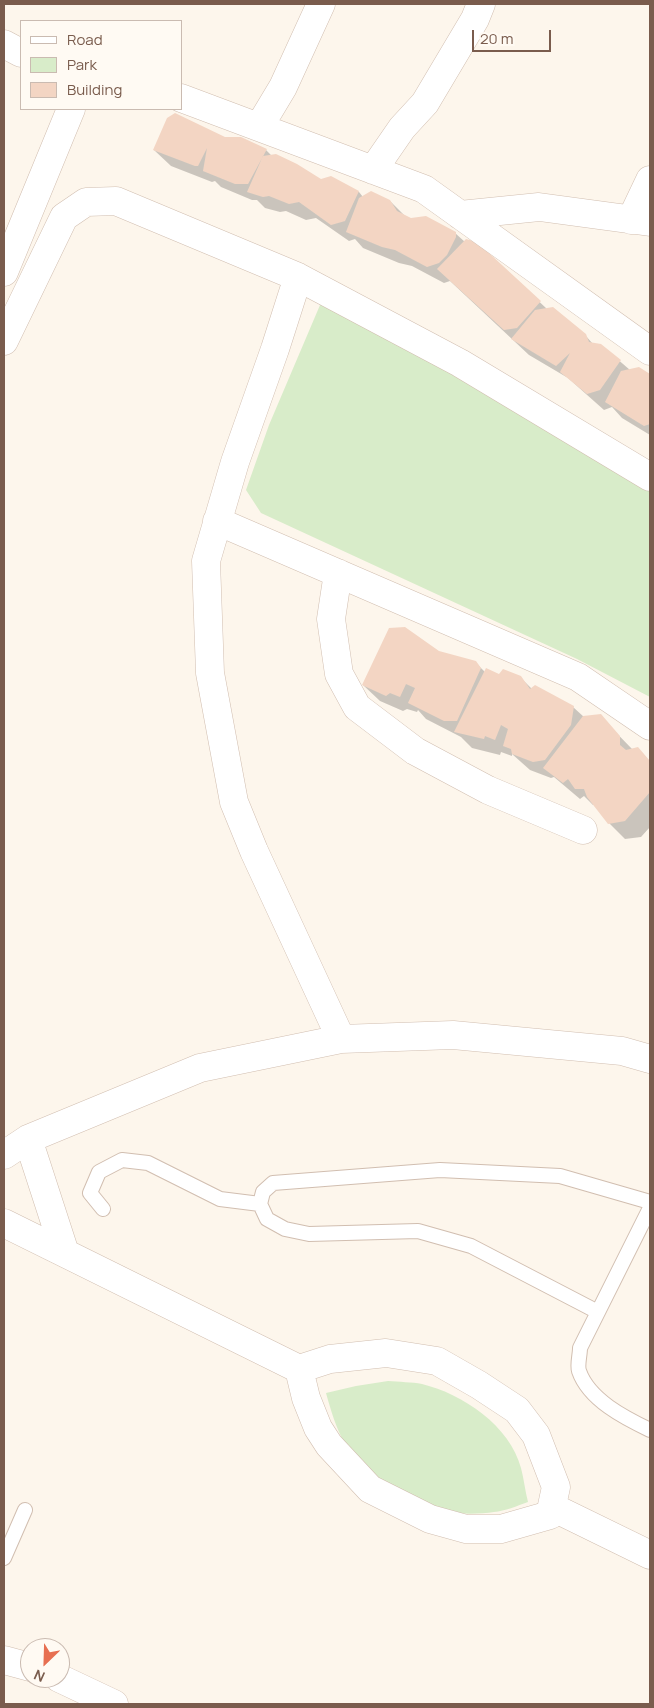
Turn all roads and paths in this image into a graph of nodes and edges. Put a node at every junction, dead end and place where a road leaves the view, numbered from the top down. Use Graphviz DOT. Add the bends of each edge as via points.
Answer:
graph roads {
  1 [pos="321,4"];
  2 [pos="480,4"];
  3 [pos="4,44"];
  4 [pos="20,53"];
  5 [pos="182,98"];
  6 [pos="71,110"];
  7 [pos="259,127"];
  8 [pos="373,170"];
  9 [pos="650,180"];
  10 [pos="460,215"];
  11 [pos="641,221"];
  12 [pos="4,272"];
  13 [pos="298,277"];
  14 [pos="4,341"];
  15 [pos="650,351"];
  16 [pos="650,477"];
  17 [pos="217,522"];
  18 [pos="338,574"];
  19 [pos="650,726"];
  20 [pos="583,830"];
  21 [pos="341,1038"];
  22 [pos="650,1059"];
  23 [pos="28,1139"];
  24 [pos="4,1155"];
  25 [pos="650,1202"];
  26 [pos="260,1204"];
  27 [pos="650,1208"];
  28 [pos="103,1209"];
  29 [pos="4,1223"];
  30 [pos="65,1253"];
  31 [pos="598,1312"];
  32 [pos="299,1369"];
  33 [pos="650,1430"];
  34 [pos="552,1507"];
  35 [pos="25,1510"];
  36 [pos="650,1555"];
  37 [pos="4,1558"];
  38 [pos="4,1660"];
  39 [pos="20,1664"];
  40 [pos="70,1683"];
  41 [pos="114,1704"];
  1 -- 7 [label="street" via="283,87"];
  2 -- 8 [label="street" via="475,19 425,103 402,128"];
  3 -- 4 [label="street"];
  5 -- 7 [label="street"];
  6 -- 12 [label="street"];
  7 -- 8 [label="street"];
  8 -- 10 [label="street" via="424,189"];
  9 -- 11 [label="street"];
  10 -- 11 [label="street" via="539,206"];
  10 -- 15 [label="street"];
  13 -- 14 [label="street" via="116,201 86,202 64,217"];
  13 -- 16 [label="street" via="460,363"];
  13 -- 17 [label="street"];
  17 -- 18 [label="street"];
  17 -- 21 [label="street" via="206,561 210,673 234,802"];
  18 -- 19 [label="street" via="578,677"];
  18 -- 20 [label="street" via="332,619 339,674 357,707 415,751 488,790"];
  21 -- 22 [label="street" via="453,1036 622,1051"];
  21 -- 23 [label="street" via="200,1068"];
  23 -- 24 [label="street"];
  23 -- 30 [label="street"];
  25 -- 26 [label="lane" via="560,1176 440,1170 273,1183 263,1192"];
  26 -- 28 [label="lane" via="220,1199 148,1163 122,1160 99,1172 90,1193"];
  26 -- 31 [label="lane" via="267,1219 285,1229 309,1234 418,1231 471,1246"];
  27 -- 31 [label="lane"];
  29 -- 30 [label="street"];
  30 -- 32 [label="street"];
  31 -- 33 [label="lane" via="580,1348 578,1370 592,1392 620,1415"];
  32 -- 34 [label="street" via="318,1428 329,1445 370,1489 430,1519 466,1529 501,1529 550,1515"];
  32 -- 34 [label="street" via="330,1359 386,1353 437,1360 517,1410 536,1435 548,1463 556,1487"];
  34 -- 36 [label="street"];
  35 -- 37 [label="lane"];
  38 -- 39 [label="street"];
  40 -- 41 [label="street"];
}
